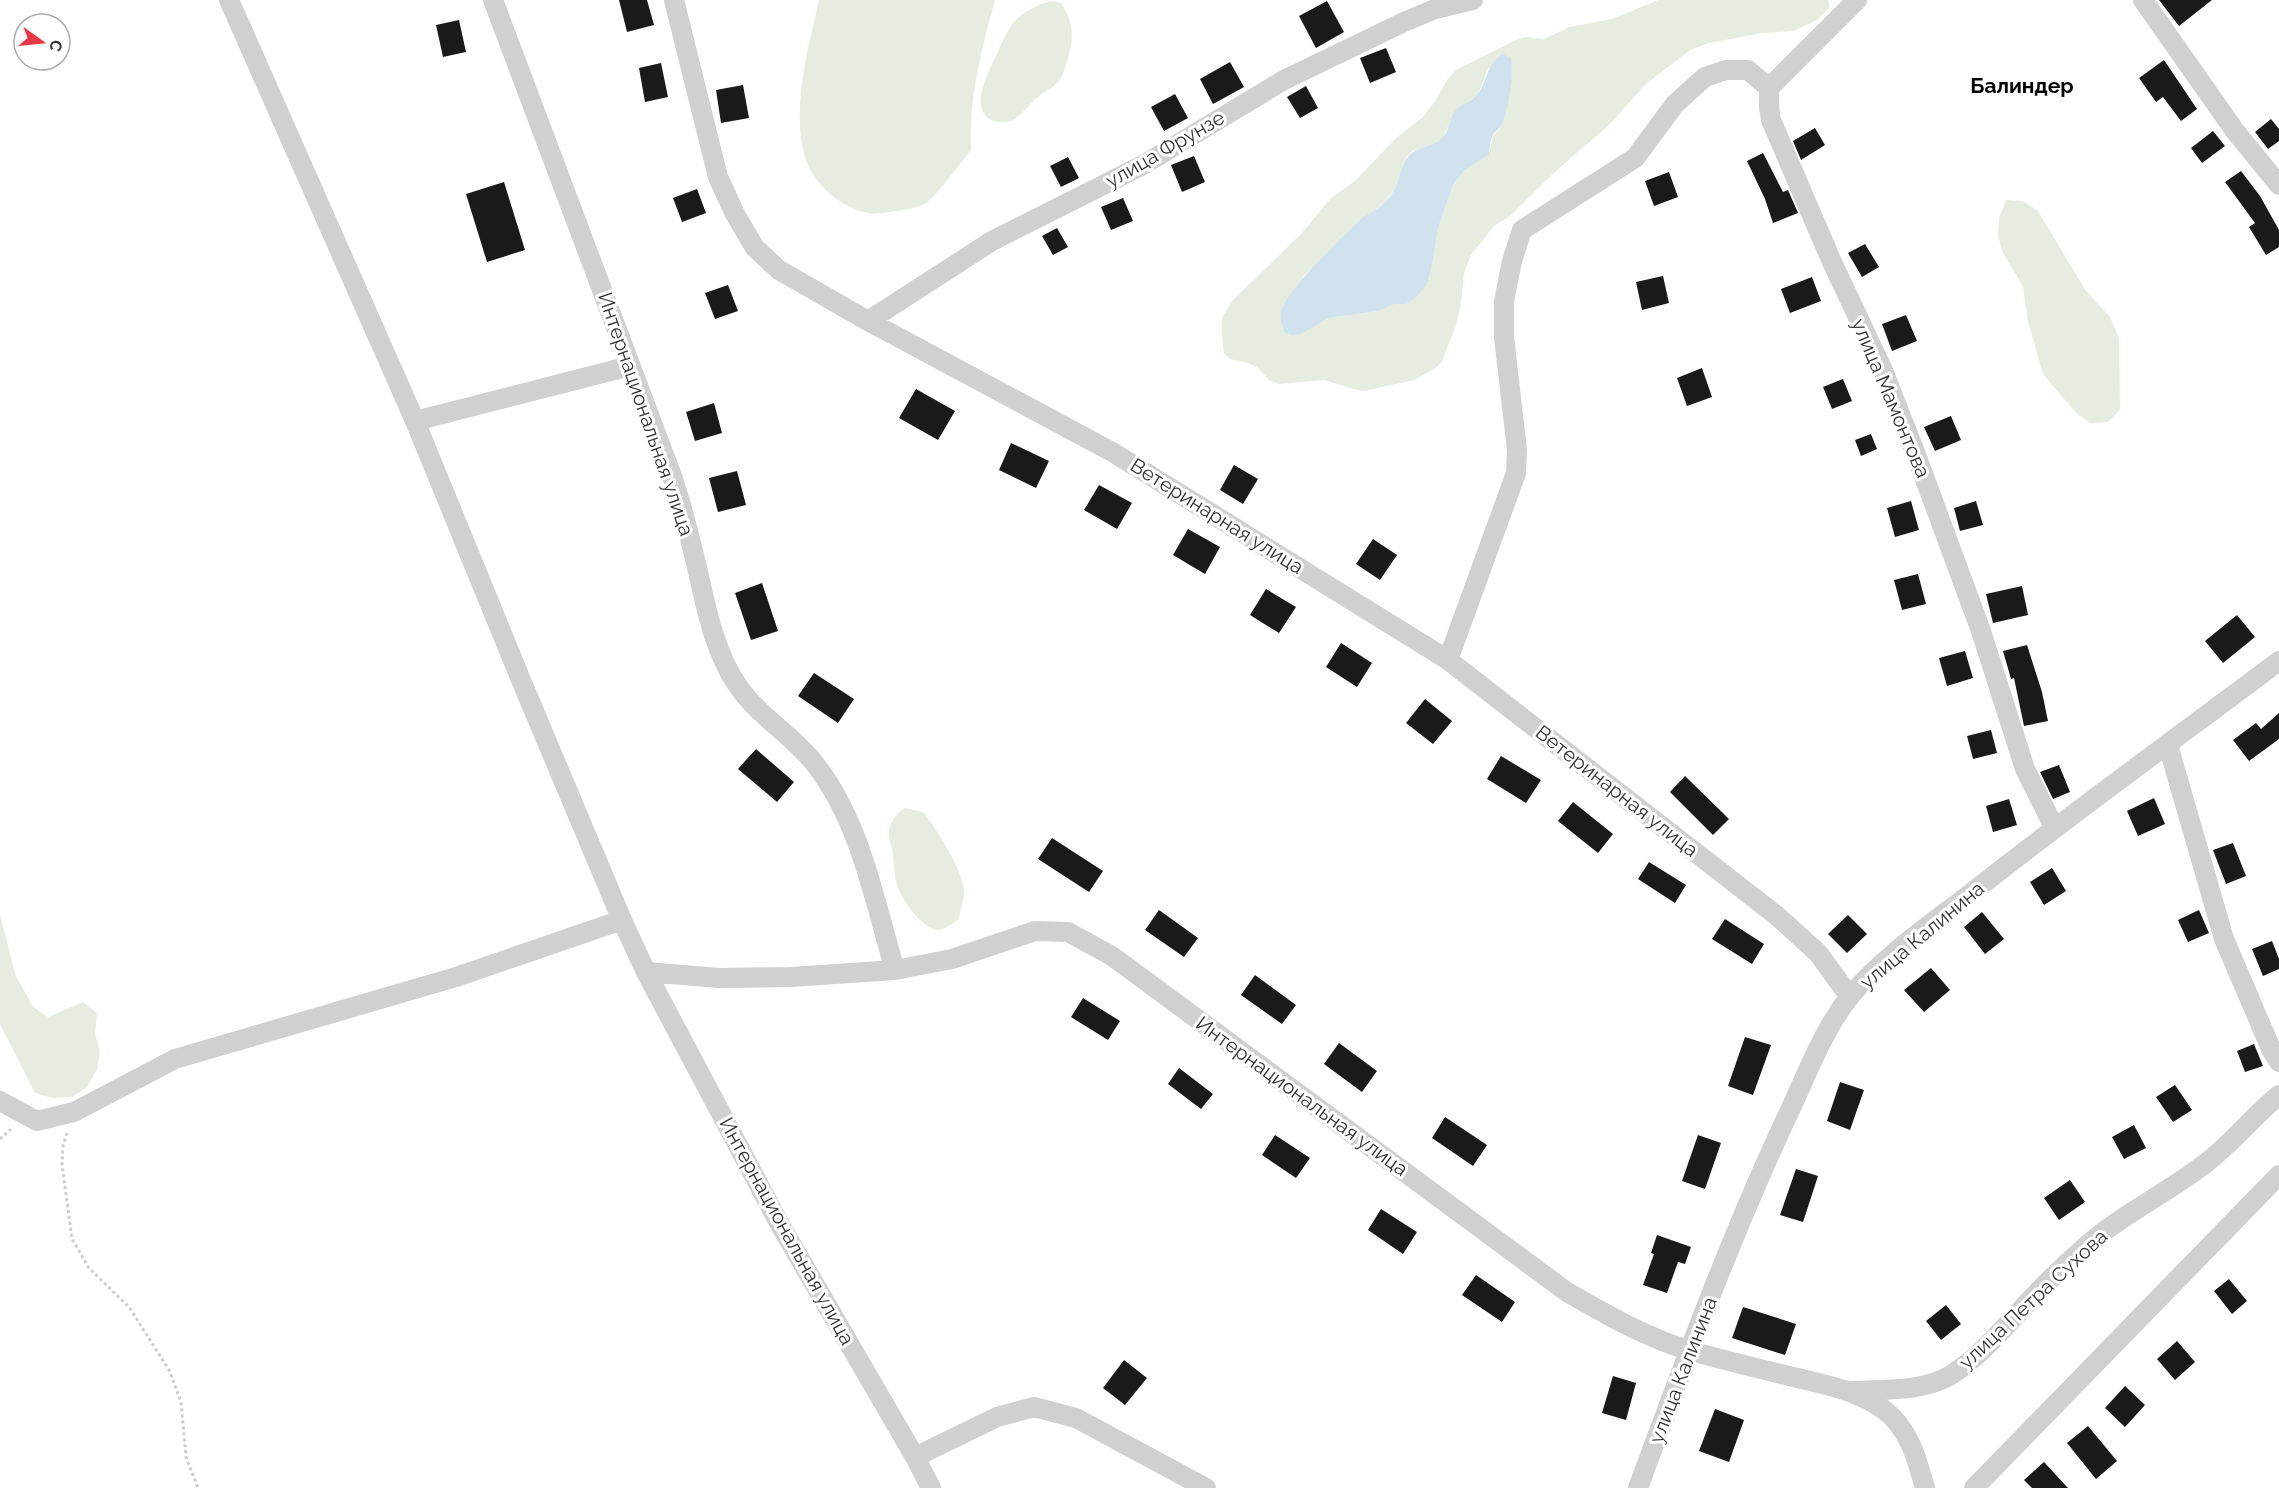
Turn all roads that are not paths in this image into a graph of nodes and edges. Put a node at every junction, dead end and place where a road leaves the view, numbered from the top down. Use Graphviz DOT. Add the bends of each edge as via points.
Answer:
graph roads {
  1 [pos="229,0"];
  2 [pos="493,0"];
  3 [pos="674,0"];
  4 [pos="1473,0"];
  5 [pos="1857,0"];
  6 [pos="2143,0"];
  7 [pos="1769,88"];
  8 [pos="2279,185"];
  9 [pos="868,321"];
  10 [pos="630,366"];
  11 [pos="415,421"];
  12 [pos="1448,660"];
  13 [pos="2279,661"];
  14 [pos="2168,745"];
  15 [pos="2054,827"];
  16 [pos="622,920"];
  17 [pos="895,970"];
  18 [pos="645,972"];
  19 [pos="1850,997"];
  20 [pos="2279,1062"];
  21 [pos="2279,1095"];
  22 [pos="0,1101"];
  23 [pos="2279,1175"];
  24 [pos="1689,1350"];
  25 [pos="1853,1392"];
  26 [pos="915,1457"];
  27 [pos="931,1488"];
  28 [pos="1206,1488"];
  29 [pos="1638,1488"];
  30 [pos="1925,1488"];
  31 [pos="1974,1488"];
  1 -- 11 [label="street, Интернациональная улица"];
  2 -- 10 [label="street, Интернациональная улица"];
  3 -- 9 [label="street, Ветеринарная улица" via="718,177 755,249 779,270"];
  4 -- 9 [label="street, улица Фрунзе" via="1404,22 1284,80 1143,165 992,242"];
  5 -- 7 [label="street"];
  6 -- 8 [label="street" via="2235,131"];
  7 -- 12 [label="street" via="1748,70 1726,70 1705,77 1674,104 1635,158 1522,230 1504,301 1516,473"];
  7 -- 15 [label="street, улица Мамонтова" via="1771,120 1882,368 1981,631 2025,769"];
  9 -- 12 [label="street, Ветеринарная улица" via="1114,453"];
  10 -- 11 [label="street"];
  10 -- 17 [label="street, Интернациональная улица" via="686,520 708,616 722,656 736,684 766,719 814,763 831,786 859,843"];
  11 -- 16 [label="street, Интернациональная улица"];
  12 -- 19 [label="street, Ветеринарная улица" via="1776,915 1818,953"];
  13 -- 14 [label="street, улица Калинина"];
  14 -- 15 [label="street, улица Калинина"];
  14 -- 20 [label="street" via="2224,939"];
  15 -- 19 [label="street, улица Калинина" via="1908,943"];
  16 -- 18 [label="street, Интернациональная улица"];
  16 -- 22 [label="street" via="456,977 176,1059 74,1112 37,1121"];
  17 -- 18 [label="street, Интернациональная улица" via="719,978"];
  17 -- 24 [label="street, Интернациональная улица" via="952,959 1035,931 1068,932 1113,956 1567,1292 1612,1318"];
  18 -- 26 [label="street, Интернациональная улица" via="779,1222"];
  19 -- 24 [label="street, улица Калинина" via="1826,1034 1772,1149"];
  21 -- 25 [label="street, улица Петра Сухова" via="2202,1166 2087,1245 1985,1348 1951,1375 1911,1388"];
  23 -- 31 [label="street"];
  24 -- 25 [label="street, улица Петра Сухова"];
  24 -- 29 [label="street, улица Калинина"];
  25 -- 30 [label="street, улица Петра Сухова" via="1885,1410 1902,1429 1912,1445"];
  26 -- 27 [label="street, Интернациональная улица"];
  26 -- 28 [label="street" via="998,1417 1034,1407 1076,1418"];
}
